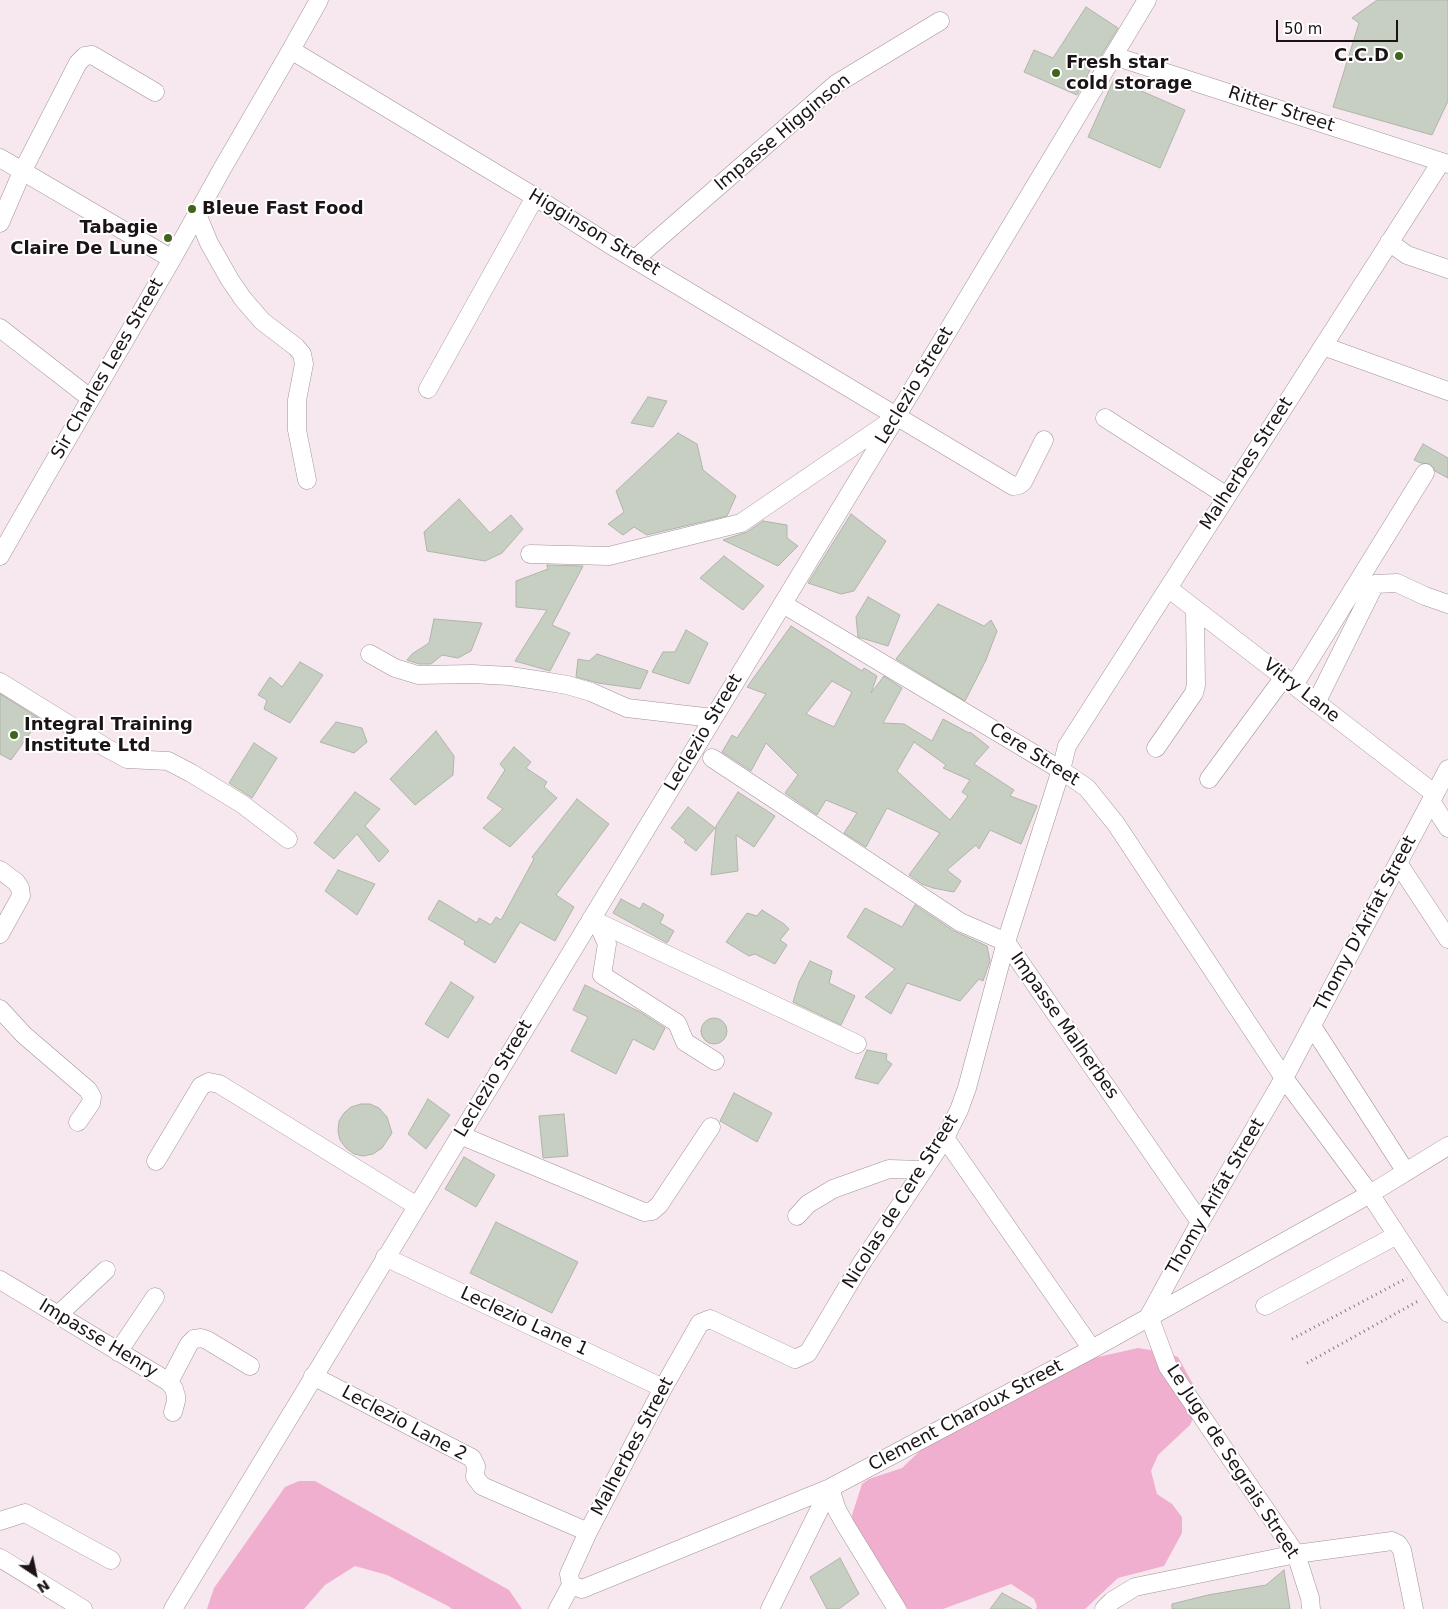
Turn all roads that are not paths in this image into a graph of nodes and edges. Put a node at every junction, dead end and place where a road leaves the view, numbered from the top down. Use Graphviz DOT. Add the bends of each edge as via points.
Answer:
graph roads {
  1 [pos="318,0"];
  2 [pos="1148,0"];
  3 [pos="940,21"];
  4 [pos="291,50"];
  5 [pos="1114,56"];
  6 [pos="155,92"];
  7 [pos="0,158"];
  8 [pos="1444,163"];
  9 [pos="22,172"];
  10 [pos="535,197"];
  11 [pos="197,214"];
  12 [pos="0,223"];
  13 [pos="1389,242"];
  14 [pos="172,259"];
  15 [pos="635,260"];
  16 [pos="1448,269"];
  17 [pos="0,328"];
  18 [pos="1323,346"];
  19 [pos="428,389"];
  20 [pos="1448,391"];
  21 [pos="90,398"];
  22 [pos="896,417"];
  23 [pos="1104,418"];
  24 [pos="1044,440"];
  25 [pos="1425,473"];
  26 [pos="306,480"];
  27 [pos="1227,496"];
  28 [pos="530,554"];
  29 [pos="0,556"];
  30 [pos="1168,588"];
  31 [pos="783,604"];
  32 [pos="1448,604"];
  33 [pos="1195,610"];
  34 [pos="370,654"];
  35 [pos="1288,681"];
  36 [pos="0,682"];
  37 [pos="1316,703"];
  38 [pos="713,718"];
  39 [pos="1156,748"];
  40 [pos="712,758"];
  41 [pos="1448,769"];
  42 [pos="1061,770"];
  43 [pos="1209,779"];
  44 [pos="1433,797"];
  45 [pos="1448,828"];
  46 [pos="288,839"];
  47 [pos="1398,863"];
  48 [pos="0,870"];
  49 [pos="594,920"];
  50 [pos="0,934"];
  51 [pos="1448,939"];
  52 [pos="1006,942"];
  53 [pos="0,1009"];
  54 [pos="1312,1026"];
  55 [pos="857,1044"];
  56 [pos="715,1061"];
  57 [pos="1284,1078"];
  58 [pos="78,1122"];
  59 [pos="711,1127"];
  60 [pos="460,1135"];
  61 [pos="945,1138"];
  62 [pos="1448,1146"];
  63 [pos="156,1161"];
  64 [pos="924,1170"];
  65 [pos="1406,1172"];
  66 [pos="1370,1194"];
  67 [pos="417,1206"];
  68 [pos="797,1216"];
  69 [pos="1200,1222"];
  70 [pos="1397,1235"];
  71 [pos="385,1257"];
  72 [pos="106,1270"];
  73 [pos="0,1280"];
  74 [pos="154,1297"];
  75 [pos="1265,1306"];
  76 [pos="1448,1313"];
  77 [pos="58,1315"];
  78 [pos="1149,1316"];
  79 [pos="710,1319"];
  80 [pos="1092,1349"];
  81 [pos="118,1352"];
  82 [pos="250,1366"];
  83 [pos="313,1376"];
  84 [pos="169,1382"];
  85 [pos="663,1388"];
  86 [pos="173,1412"];
  87 [pos="830,1488"];
  88 [pos="0,1521"];
  89 [pos="588,1532"];
  90 [pos="1296,1554"];
  91 [pos="0,1558"];
  92 [pos="111,1560"];
  93 [pos="571,1585"];
  94 [pos="83,1609"];
  95 [pos="173,1609"];
  96 [pos="558,1609"];
  97 [pos="770,1609"];
  98 [pos="897,1609"];
  99 [pos="1104,1609"];
  100 [pos="1311,1609"];
  101 [pos="1414,1609"];
  1 -- 4 [label="street, Sir Charles Lees Street"];
  2 -- 5 [label="street, Leclezio Street"];
  3 -- 15 [label="street, Impasse Higginson" via="836,84"];
  4 -- 10 [label="street, Higginson Street"];
  4 -- 11 [label="street, Sir Charles Lees Street"];
  5 -- 8 [label="street, Ritter Street"];
  5 -- 22 [label="street, Leclezio Street"];
  6 -- 9 [label="street" via="92,55 85,56 78,63"];
  7 -- 9 [label="street"];
  8 -- 13 [label="street, Malherbes Street"];
  9 -- 12 [label="street"];
  9 -- 14 [label="street"];
  10 -- 15 [label="street, Higginson Street"];
  10 -- 19 [label="street"];
  11 -- 14 [label="street, Sir Charles Lees Street"];
  11 -- 26 [label="street" via="230,280 244,300 262,321 302,354 304,364 297,400 297,430"];
  13 -- 16 [label="street" via="1407,255"];
  13 -- 18 [label="street, Malherbes Street"];
  14 -- 21 [label="street, Sir Charles Lees Street"];
  15 -- 22 [label="street, Higginson Street"];
  17 -- 21 [label="street"];
  18 -- 20 [label="street"];
  18 -- 27 [label="street, Malherbes Street"];
  21 -- 29 [label="street, Sir Charles Lees Street"];
  22 -- 24 [label="street, Higginson Street" via="1013,486 1023,482"];
  22 -- 28 [label="street" via="741,524 610,556"];
  22 -- 31 [label="street, Leclezio Street"];
  23 -- 27 [label="street"];
  25 -- 35 [label="street"];
  27 -- 30 [label="street, Malherbes Street"];
  30 -- 33 [label="street, Vitry Lane"];
  30 -- 42 [label="street, Malherbes Street" via="1067,746"];
  31 -- 38 [label="street, Leclezio Street"];
  31 -- 42 [label="street, Cere Street"];
  32 -- 37 [label="street" via="1397,583 1375,584"];
  33 -- 35 [label="street, Vitry Lane"];
  33 -- 39 [label="street" via="1194,693"];
  34 -- 38 [label="street" via="395,668 418,675 510,676 567,685 627,708"];
  35 -- 37 [label="street, Vitry Lane"];
  35 -- 43 [label="street"];
  36 -- 46 [label="street" via="127,758 168,762 191,773 242,804"];
  37 -- 44 [label="street, Vitry Lane"];
  38 -- 49 [label="street, Leclezio Street"];
  40 -- 52 [label="street, Impasse Malherbes" via="960,922"];
  41 -- 44 [label="street, Thomy D'Arifat Street"];
  42 -- 52 [label="street, Nicolas de Cere Street"];
  42 -- 57 [label="street, Cere Street" via="1087,788 1116,824"];
  44 -- 45 [label="street"];
  44 -- 47 [label="street, Thomy D'Arifat Street"];
  47 -- 51 [label="street"];
  47 -- 54 [label="street, Thomy D'Arifat Street"];
  48 -- 50 [label="street" via="16,882 21,896"];
  49 -- 55 [label="street"];
  49 -- 56 [label="street" via="607,944 602,975 676,1023 685,1042"];
  49 -- 60 [label="street, Leclezio Street"];
  52 -- 61 [label="street, Nicolas de Cere Street" via="967,1088"];
  52 -- 69 [label="street, Impasse Malherbes"];
  53 -- 58 [label="street" via="24,1035 88,1090 92,1096 90,1103"];
  54 -- 57 [label="street, Thomy D'Arifat Street"];
  54 -- 65 [label="street"];
  57 -- 66 [label="street, Cere Street"];
  57 -- 69 [label="street, Thomy Arifat Street"];
  59 -- 60 [label="street" via="659,1205 644,1212"];
  60 -- 67 [label="street, Leclezio Street"];
  61 -- 64 [label="street, Nicolas de Cere Street"];
  61 -- 80 [label="street"];
  62 -- 65 [label="street, Clement Charoux Street"];
  63 -- 67 [label="street" via="201,1086 209,1082 219,1084"];
  64 -- 68 [label="street" via="889,1169 833,1189 808,1204"];
  64 -- 79 [label="street, Nicolas de Cere Street" via="861,1264 808,1353 795,1359"];
  65 -- 66 [label="street, Clement Charoux Street"];
  66 -- 70 [label="street, Cere Street"];
  66 -- 78 [label="street, Clement Charoux Street"];
  67 -- 71 [label="street, Leclezio Street"];
  69 -- 78 [label="street, Thomy Arifat Street"];
  70 -- 75 [label="street"];
  70 -- 76 [label="street, Cere Street"];
  71 -- 83 [label="street, Leclezio Street"];
  71 -- 85 [label="street, Leclezio Lane 1"];
  72 -- 77 [label="street"];
  73 -- 77 [label="street, Impasse Henry"];
  74 -- 81 [label="street"];
  77 -- 81 [label="street, Impasse Henry"];
  78 -- 80 [label="street, Clement Charoux Street"];
  78 -- 90 [label="street, Le Juge de Segrais Street" via="1168,1367"];
  79 -- 85 [label="street, Malherbes Street" via="700,1323"];
  80 -- 87 [label="street, Clement Charoux Street"];
  81 -- 84 [label="street, Impasse Henry"];
  82 -- 84 [label="street" via="206,1340 194,1339"];
  83 -- 89 [label="street, Leclezio Lane 2" via="472,1458 476,1466 475,1477 482,1486"];
  83 -- 95 [label="street, Leclezio Street"];
  84 -- 86 [label="street, Impasse Henry" via="176,1396"];
  85 -- 89 [label="street, Malherbes Street"];
  87 -- 93 [label="street, Clement Charoux Street" via="582,1589"];
  87 -- 97 [label="street"];
  87 -- 98 [label="street" via="837,1510"];
  88 -- 92 [label="street" via="25,1513"];
  89 -- 93 [label="street, Malherbes Street" via="569,1574"];
  90 -- 99 [label="street" via="1135,1587"];
  90 -- 100 [label="street, Le Juge de Segrais Street"];
  90 -- 101 [label="street" via="1392,1542 1398,1544"];
  91 -- 94 [label="street"];
  93 -- 96 [label="street"];
}
